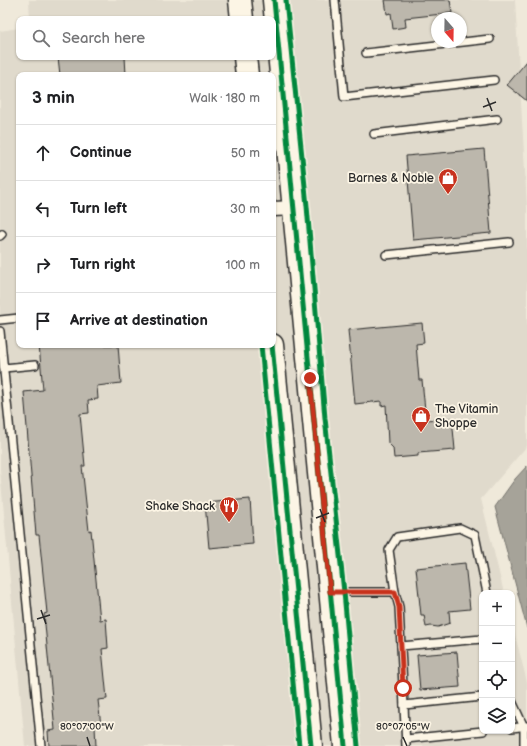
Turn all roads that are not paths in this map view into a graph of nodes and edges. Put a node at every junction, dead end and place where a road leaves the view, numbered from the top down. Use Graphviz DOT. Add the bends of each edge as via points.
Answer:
graph roads {
  1 [pos="240,0"];
  2 [pos="274,0"];
  3 [pos="335,0"];
  4 [pos="242,16"];
  5 [pos="275,16"];
  6 [pos="490,39"];
  7 [pos="276,46"];
  8 [pos="366,53"];
  9 [pos="245,60"];
  10 [pos="247,72"];
  11 [pos="494,80"];
  12 [pos="497,119"];
  13 [pos="374,134"];
  14 [pos="283,208"];
  15 [pos="509,242"];
  16 [pos="386,255"];
  17 [pos="16,318"];
  18 [pos="0,320"];
  19 [pos="0,331"];
  20 [pos="272,348"];
  21 [pos="35,365"];
  22 [pos="4,368"];
  23 [pos="486,590"];
  24 [pos="330,592"];
  25 [pos="395,592"];
  26 [pos="479,639"];
  27 [pos="401,646"];
  28 [pos="479,697"];
  29 [pos="404,705"];
  30 [pos="515,706"];
  31 [pos="526,726"];
  32 [pos="515,728"];
  33 [pos="479,732"];
  34 [pos="406,743"];
  35 [pos="41,746"];
  36 [pos="311,746"];
  37 [pos="345,746"];
  38 [pos="524,746"];
  1 -- 4 [label="main road"];
  2 -- 5 [label="main road"];
  3 -- 11 [label="lane" via="344,97"];
  6 -- 8 [label="lane"];
  7 -- 14 [label="main road"];
  9 -- 10 [label="main road"];
  12 -- 13 [label="lane"];
  14 -- 24 [label="main road"];
  15 -- 16 [label="lane"];
  17 -- 18 [label="lane"];
  19 -- 22 [label="lane"];
  20 -- 36 [label="main road"];
  21 -- 22 [label="lane"];
  22 -- 35 [label="lane"];
  23 -- 25 [label="lane" via="475,535 460,528 397,538 389,550"];
  24 -- 25 [label="lane"];
  24 -- 37 [label="main road"];
  25 -- 27 [label="lane" via="399,607"];
  26 -- 27 [label="lane"];
  27 -- 29 [label="lane"];
  28 -- 29 [label="lane"];
  29 -- 34 [label="lane"];
  30 -- 31 [label="lane"];
  31 -- 32 [label="lane"];
  31 -- 38 [label="lane"];
  33 -- 34 [label="lane"];
}
